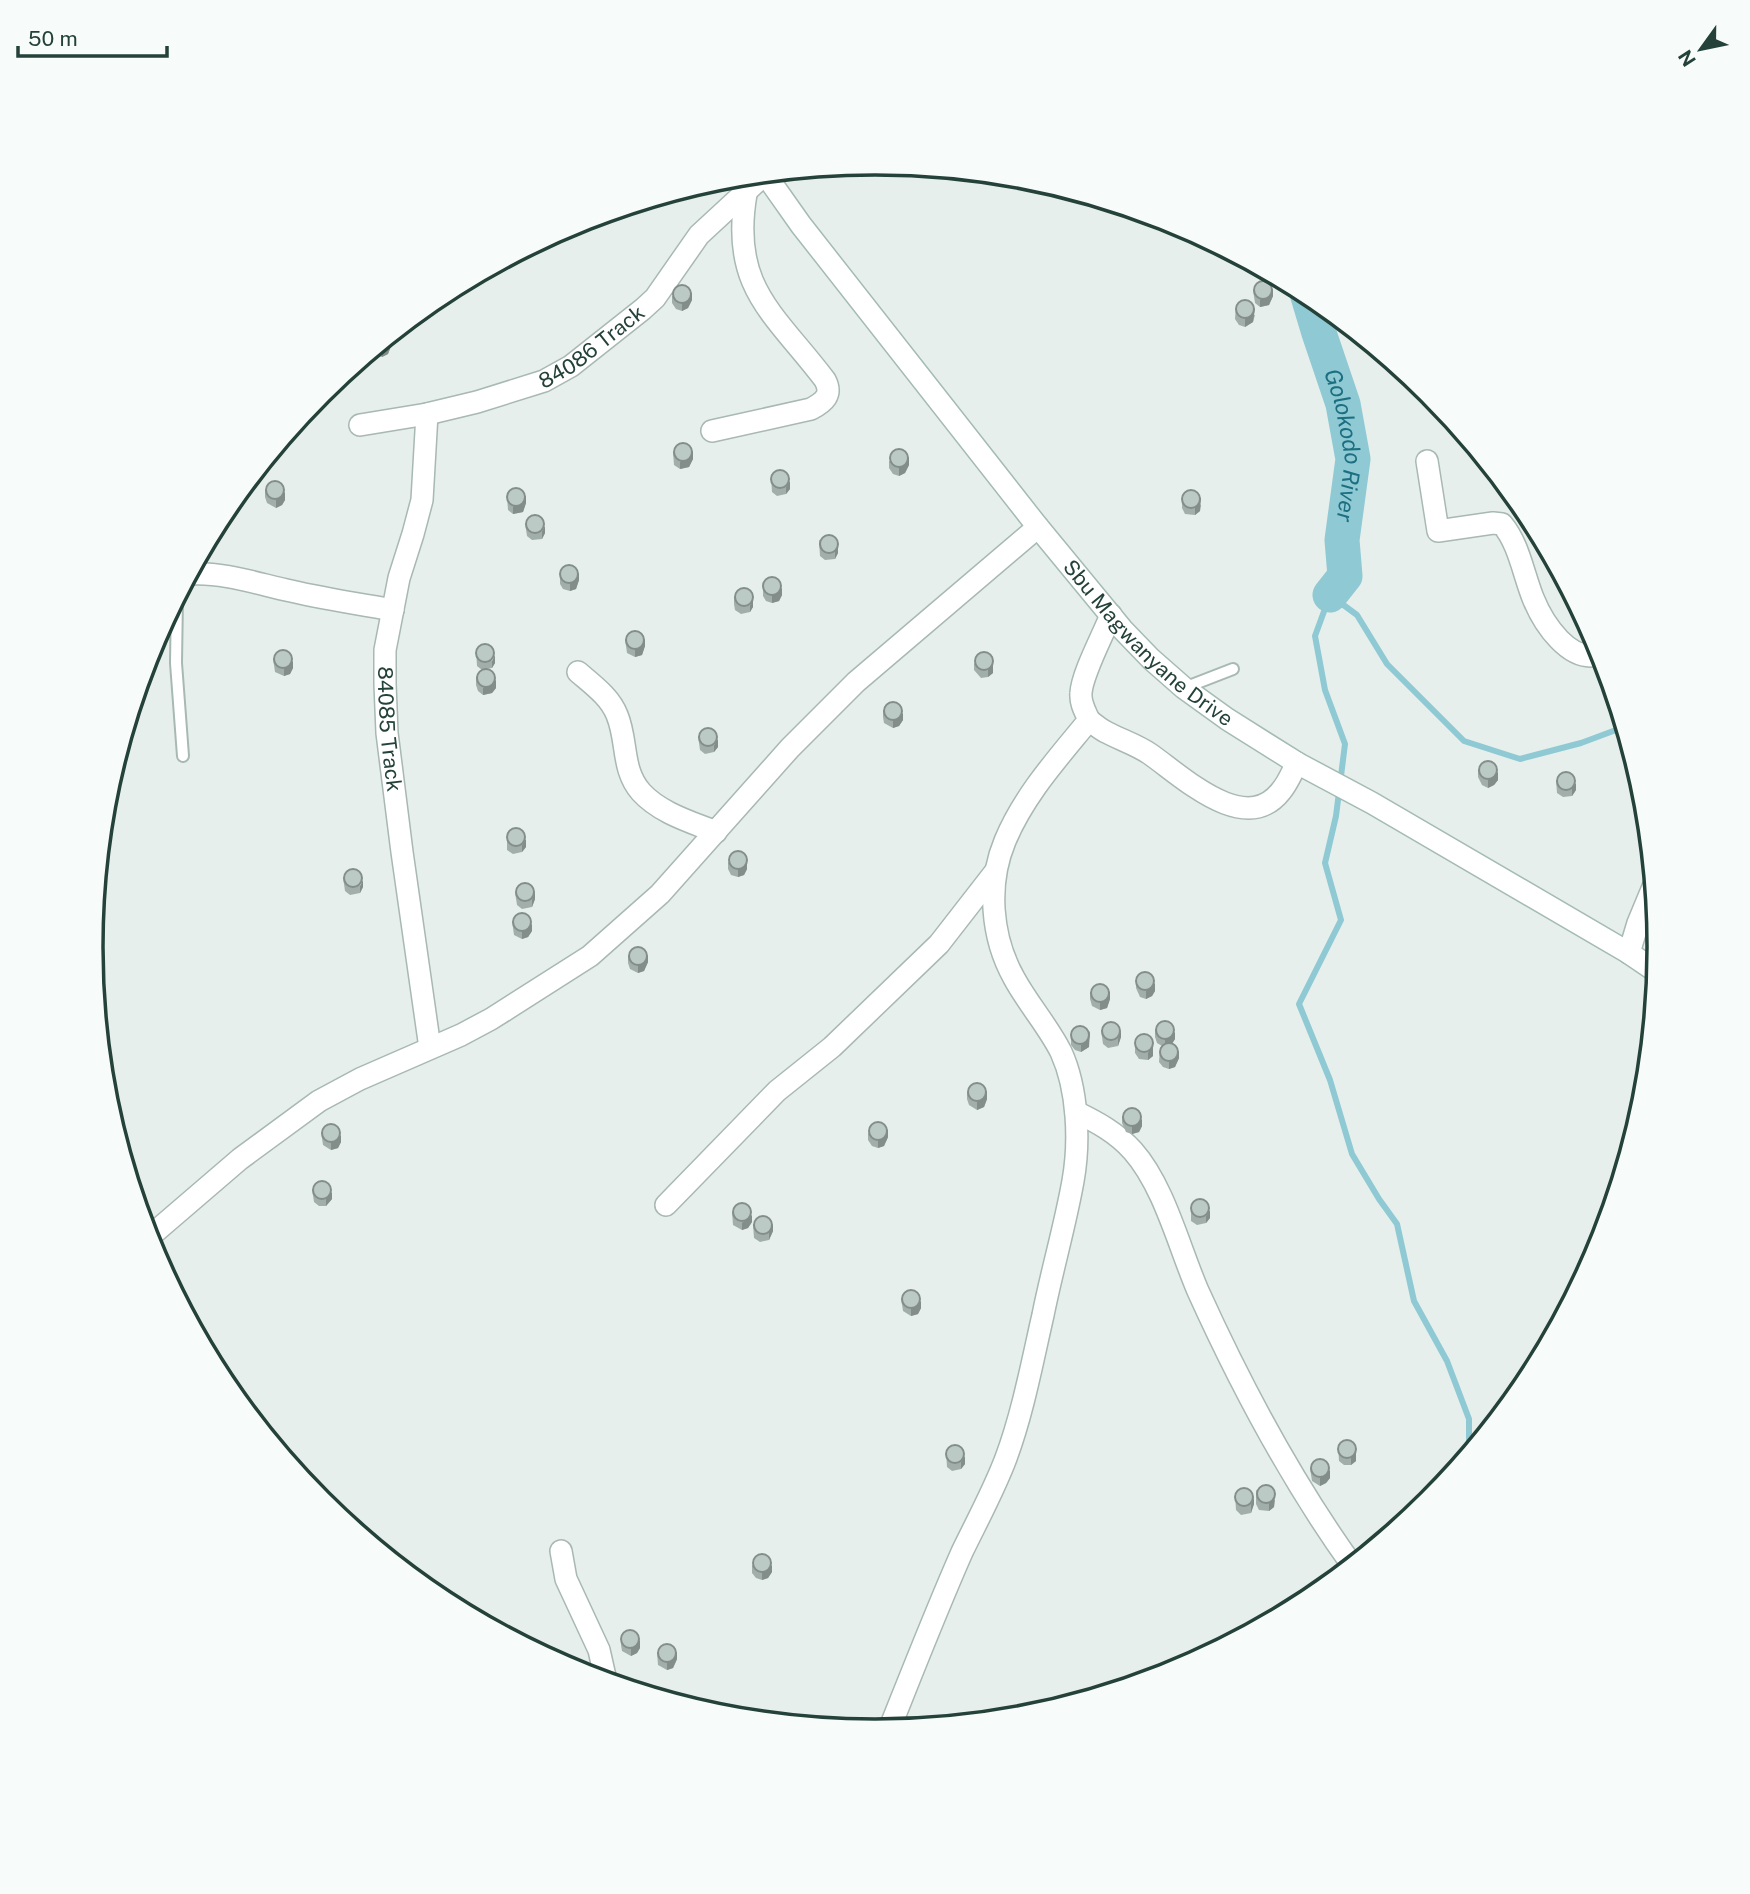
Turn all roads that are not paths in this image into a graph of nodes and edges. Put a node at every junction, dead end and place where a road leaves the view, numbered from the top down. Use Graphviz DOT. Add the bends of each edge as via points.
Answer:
graph roads {
  1 [pos="771,182"];
  2 [pos="754,185"];
  3 [pos="746,194"];
  4 [pos="427,414"];
  5 [pos="360,425"];
  6 [pos="712,431"];
  7 [pos="1427,461"];
  8 [pos="1038,527"];
  9 [pos="200,573"];
  10 [pos="393,610"];
  11 [pos="1111,615"];
  12 [pos="177,620"];
  13 [pos="1590,656"];
  14 [pos="1233,669"];
  15 [pos="578,672"];
  16 [pos="1184,688"];
  17 [pos="1089,720"];
  18 [pos="183,756"];
  19 [pos="1304,766"];
  20 [pos="716,832"];
  21 [pos="995,872"];
  22 [pos="1645,905"];
  23 [pos="1629,953"];
  24 [pos="1646,965"];
  25 [pos="430,1048"];
  26 [pos="1076,1112"];
  27 [pos="666,1206"];
  28 [pos="157,1230"];
  29 [pos="561,1551"];
  30 [pos="1347,1557"];
  31 [pos="603,1669"];
  32 [pos="894,1718"];
  1 -- 8 [label="street, Sbu Magwanyane Drive"];
  2 -- 3 [label="street, 84086 Track"];
  3 -- 4 [label="street, 84086 Track" via="699,235 643,309 571,366 525,388"];
  3 -- 6 [label="street" via="742,244 749,277 829,389 811,409"];
  4 -- 5 [label="street, 84086 Track"];
  4 -- 10 [label="street, 84085 Track" via="422,500"];
  7 -- 13 [label="street" via="1438,531 1502,524 1511,534 1534,601 1557,638 1575,653"];
  8 -- 11 [label="street, Sbu Magwanyane Drive"];
  8 -- 20 [label="street" via="856,682"];
  9 -- 10 [label="street"];
  10 -- 25 [label="street, 84085 Track" via="385,650 387,733"];
  11 -- 16 [label="street, Sbu Magwanyane Drive"];
  11 -- 17 [label="street" via="1081,694"];
  12 -- 18 [label="lane"];
  14 -- 16 [label="lane"];
  15 -- 20 [label="street" via="614,708 627,766 642,793 673,814"];
  16 -- 19 [label="street, Sbu Magwanyane Drive"];
  17 -- 19 [label="street" via="1238,808 1266,804"];
  17 -- 21 [label="street" via="1020,810"];
  19 -- 23 [label="street, Sbu Magwanyane Drive"];
  20 -- 25 [label="street" via="660,894 590,956 491,1019"];
  21 -- 26 [label="street" via="995,920 1005,960 1061,1053"];
  21 -- 27 [label="street" via="939,944 832,1047 777,1091"];
  22 -- 23 [label="street"];
  23 -- 24 [label="street, Sbu Magwanyane Drive"];
  25 -- 28 [label="street" via="319,1101 240,1159"];
  26 -- 30 [label="street" via="1107,1127 1146,1169 1199,1293 1257,1409 1305,1495"];
  26 -- 32 [label="street" via="1073,1181 1015,1431"];
  29 -- 31 [label="street" via="566,1579"];
}
